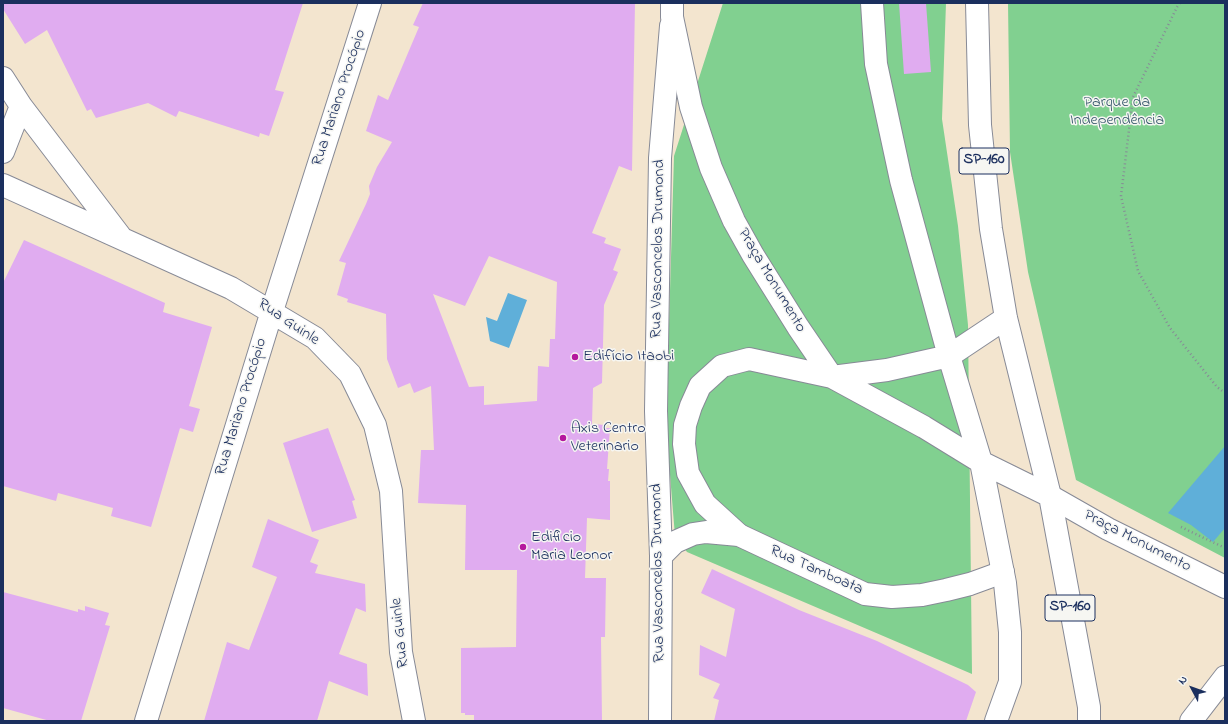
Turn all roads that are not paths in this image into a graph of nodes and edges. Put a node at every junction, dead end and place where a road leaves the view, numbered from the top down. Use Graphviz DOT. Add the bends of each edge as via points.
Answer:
graph roads {
  1 [pos="370,3"];
  2 [pos="872,3"];
  3 [pos="977,3"];
  4 [pos="672,10"];
  5 [pos="3,78"];
  6 [pos="21,106"];
  7 [pos="3,152"];
  8 [pos="3,185"];
  9 [pos="122,238"];
  10 [pos="272,311"];
  11 [pos="1006,318"];
  12 [pos="949,356"];
  13 [pos="832,376"];
  14 [pos="981,462"];
  15 [pos="1050,496"];
  16 [pos="739,535"];
  17 [pos="661,556"];
  18 [pos="1003,572"];
  19 [pos="1217,583"];
  20 [pos="1225,677"];
  21 [pos="146,721"];
  22 [pos="414,721"];
  23 [pos="660,721"];
  24 [pos="996,721"];
  25 [pos="1089,721"];
  26 [pos="1191,721"];
  1 -- 10 [label="main road, Rua Mariano Procópio"];
  2 -- 12 [label="main road" via="876,64 899,172"];
  3 -- 11 [label="main road, SP-160" via="980,125"];
  4 -- 13 [label="main road, Praça Monumento" via="691,107 714,175 734,221 798,327"];
  4 -- 17 [label="main road, Rua Vasconcelos Drumond" via="660,158 656,411"];
  5 -- 6 [label="main road"];
  6 -- 7 [label="main road"];
  6 -- 9 [label="main road"];
  8 -- 9 [label="main road, Rua Guinle"];
  9 -- 10 [label="main road, Rua Guinle" via="231,288"];
  10 -- 21 [label="main road, Rua Mariano Procópio"];
  10 -- 22 [label="main road, Rua Guinle" via="315,338 350,374 375,425 391,491 401,652"];
  11 -- 12 [label="main road"];
  11 -- 15 [label="main road, SP-160"];
  12 -- 13 [label="main road" via="887,370"];
  12 -- 14 [label="main road"];
  13 -- 14 [label="main road, Praça Monumento"];
  13 -- 16 [label="main road" via="749,359 722,366 700,386 685,425 684,444 688,473 705,504"];
  14 -- 15 [label="main road, Praça Monumento"];
  14 -- 18 [label="main road"];
  15 -- 19 [label="main road, Praça Monumento" via="1108,529"];
  15 -- 25 [label="main road, SP-160" via="1089,707"];
  16 -- 17 [label="main road, Rua Tamboata" via="706,532 693,534 674,542"];
  16 -- 18 [label="main road, Rua Tamboata" via="865,594 892,597 922,595 970,584"];
  17 -- 23 [label="main road, Rua Vasconcelos Drumond"];
  18 -- 24 [label="main road" via="1010,632 1010,682"];
  20 -- 26 [label="main road"];
}
